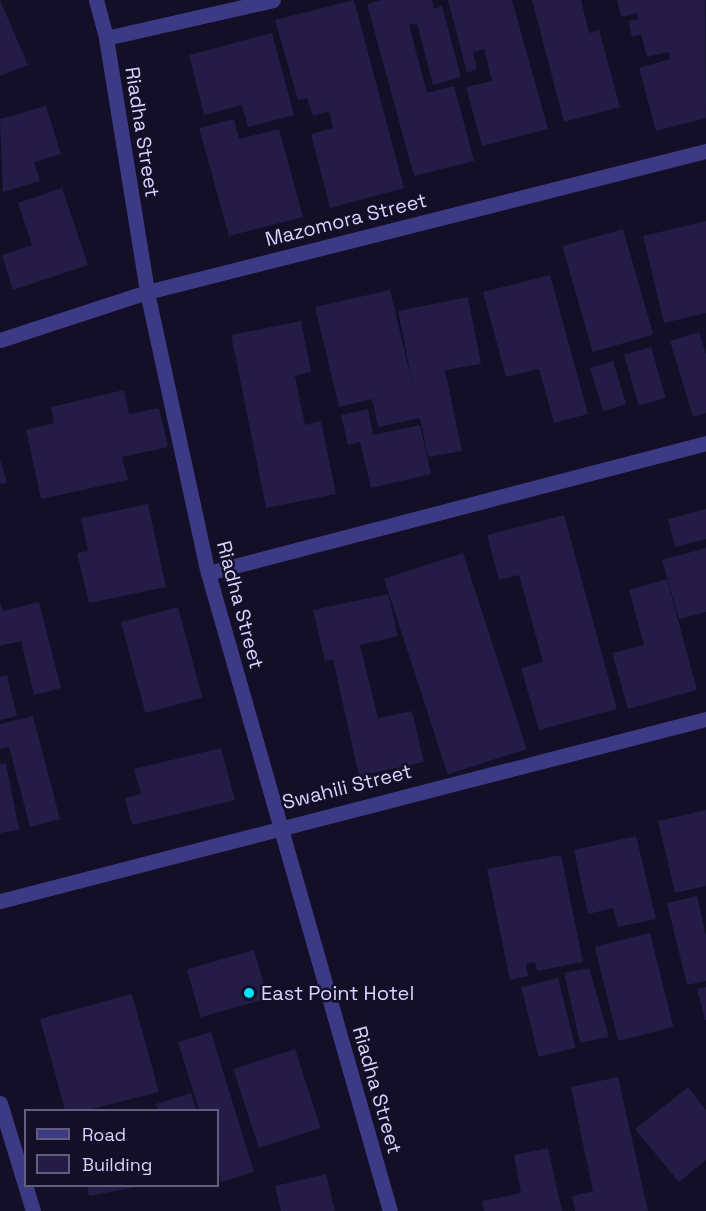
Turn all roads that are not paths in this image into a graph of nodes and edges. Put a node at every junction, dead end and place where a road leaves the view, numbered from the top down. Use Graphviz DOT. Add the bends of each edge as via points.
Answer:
graph roads {
  1 [pos="96,0"];
  2 [pos="273,0"];
  3 [pos="106,38"];
  4 [pos="706,151"];
  5 [pos="147,292"];
  6 [pos="0,340"];
  7 [pos="706,443"];
  8 [pos="208,573"];
  9 [pos="706,719"];
  10 [pos="280,826"];
  11 [pos="0,901"];
  12 [pos="0,1103"];
  13 [pos="24,1182"];
  14 [pos="26,1187"];
  15 [pos="33,1211"];
  16 [pos="390,1211"];
  1 -- 3 [label="street, Riadha Street"];
  2 -- 3 [label="street"];
  3 -- 5 [label="street, Riadha Street"];
  4 -- 5 [label="street, Mazomora Street"];
  5 -- 6 [label="street, Mazomora Street"];
  5 -- 8 [label="street, Riadha Street"];
  7 -- 8 [label="street"];
  8 -- 10 [label="street, Riadha Street"];
  9 -- 10 [label="street, Swahili Street"];
  10 -- 11 [label="street, Swahili Street"];
  10 -- 16 [label="street, Riadha Street"];
  12 -- 13 [label="street"];
  14 -- 15 [label="street"];
}
